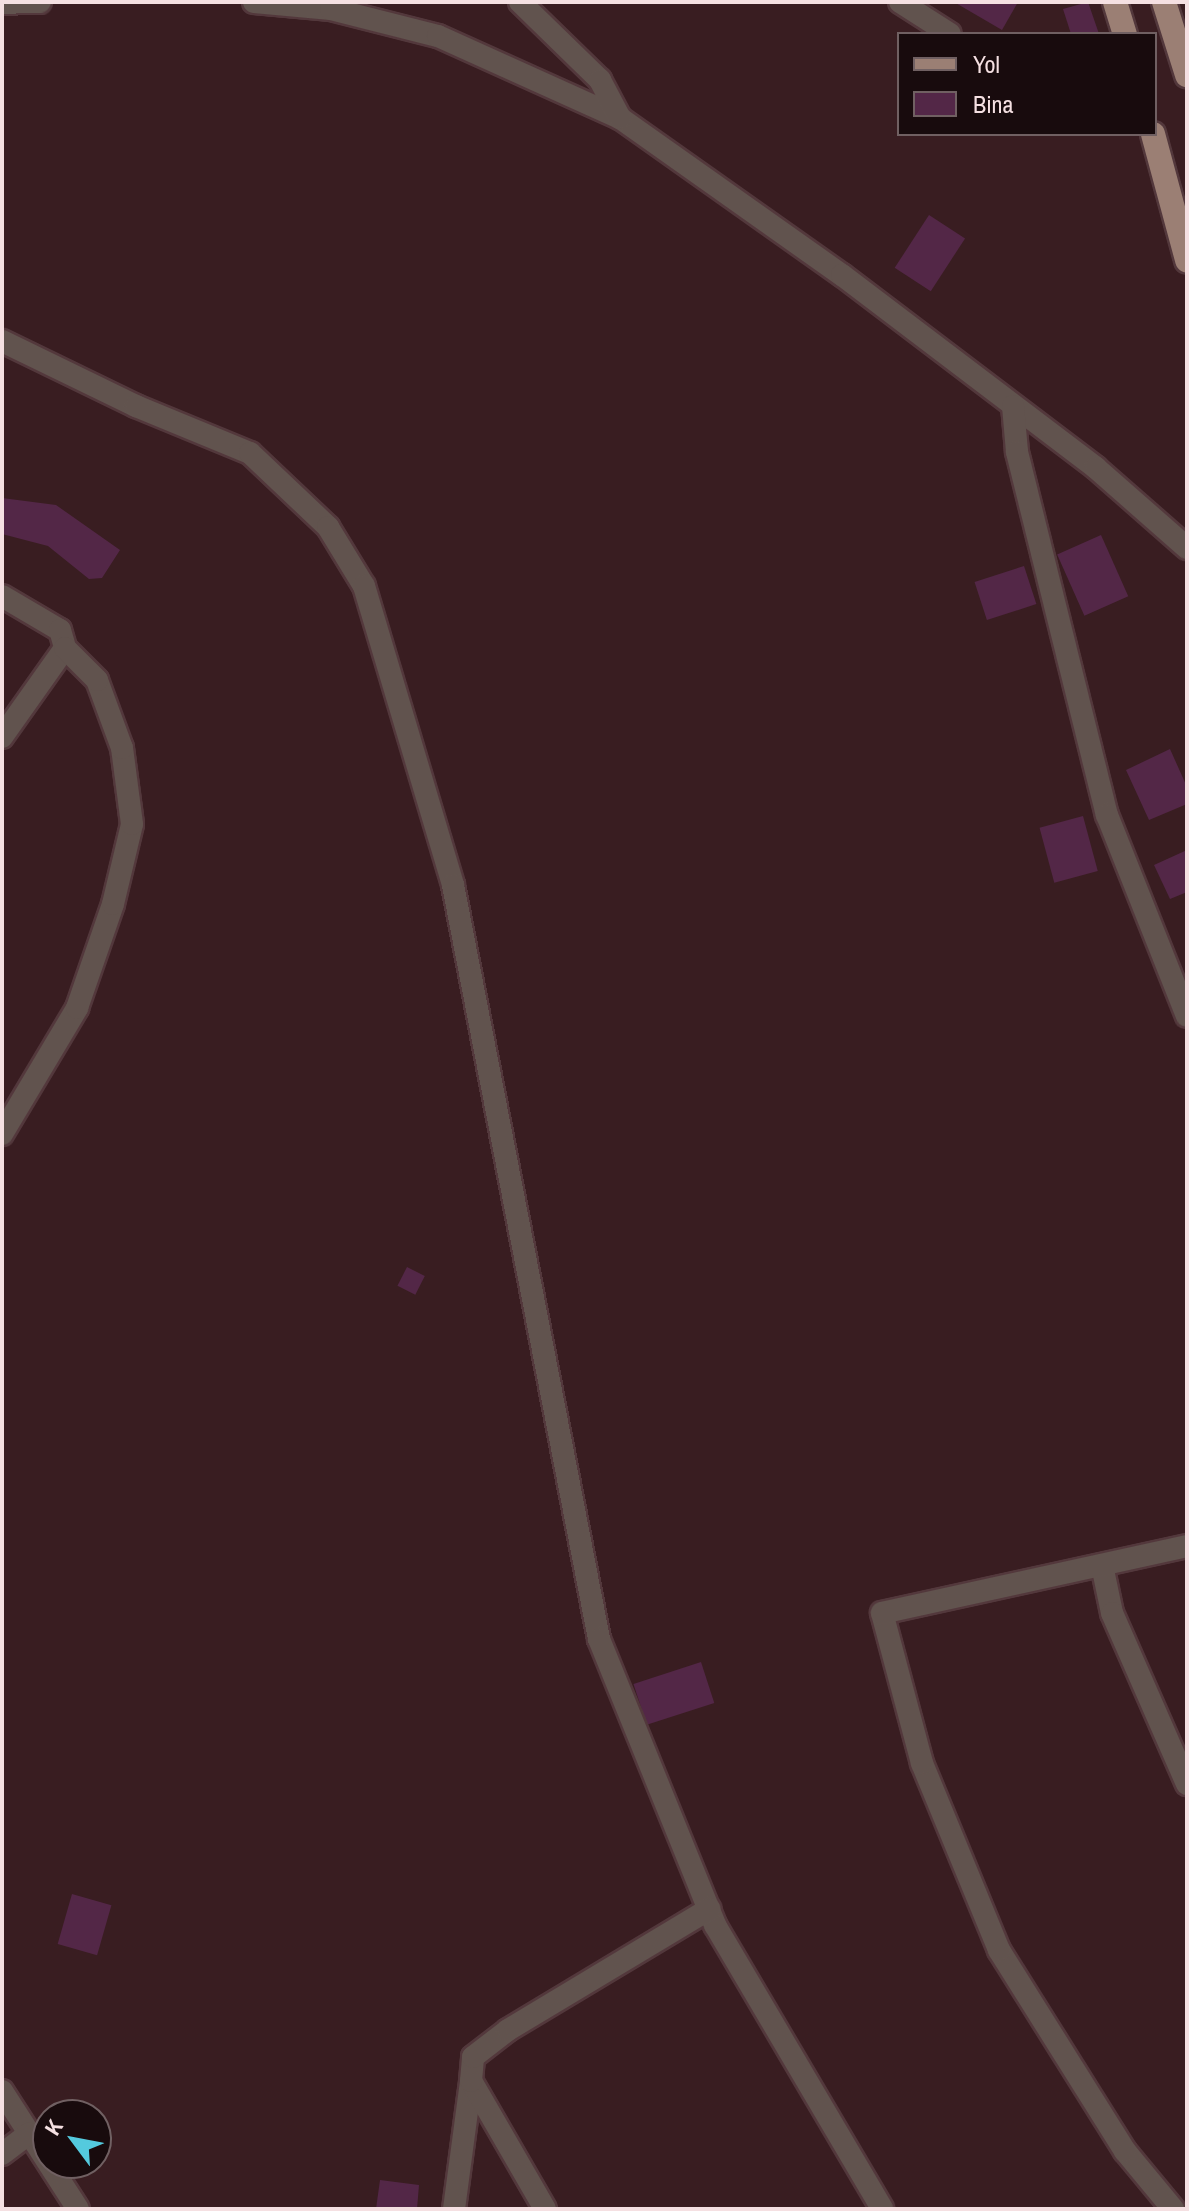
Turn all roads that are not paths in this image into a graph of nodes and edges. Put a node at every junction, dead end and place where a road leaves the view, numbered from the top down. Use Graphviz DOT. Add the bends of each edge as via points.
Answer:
graph roads {
  1 [pos="40,2"];
  2 [pos="254,2"];
  3 [pos="520,2"];
  4 [pos="900,2"];
  5 [pos="1115,2"];
  6 [pos="1164,2"];
  7 [pos="2,3"];
  8 [pos="947,32"];
  9 [pos="1124,32"];
  10 [pos="1187,75"];
  11 [pos="620,118"];
  12 [pos="1154,136"];
  13 [pos="1187,260"];
  14 [pos="2,341"];
  15 [pos="1013,406"];
  16 [pos="1187,548"];
  17 [pos="2,596"];
  18 [pos="65,648"];
  19 [pos="2,737"];
  20 [pos="1187,1016"];
  21 [pos="2,1134"];
  22 [pos="1187,1546"];
  23 [pos="1102,1565"];
  24 [pos="1187,1784"];
  25 [pos="709,1909"];
  26 [pos="471,2081"];
  27 [pos="2,2091"];
  28 [pos="29,2134"];
  29 [pos="2,2154"];
  30 [pos="78,2209"];
  31 [pos="454,2209"];
  32 [pos="545,2209"];
  33 [pos="882,2209"];
  34 [pos="1173,2209"];
  1 -- 7 [label="street"];
  2 -- 11 [label="street" via="331,9 438,36"];
  3 -- 11 [label="street" via="600,80"];
  4 -- 8 [label="street"];
  5 -- 9 [label="main road"];
  6 -- 10 [label="main road"];
  11 -- 15 [label="street" via="842,275"];
  12 -- 13 [label="main road"];
  14 -- 25 [label="street" via="136,406 250,453 328,527 364,586 453,885 599,1639"];
  15 -- 16 [label="street" via="1096,468"];
  15 -- 20 [label="street" via="1017,452 1107,815"];
  17 -- 18 [label="street" via="60,630"];
  18 -- 19 [label="street"];
  18 -- 21 [label="street" via="97,680 122,748 132,824 113,904 77,1008"];
  22 -- 23 [label="street"];
  23 -- 24 [label="street" via="1112,1613"];
  23 -- 34 [label="street" via="882,1613 922,1763 999,1950 1116,2139"];
  25 -- 26 [label="street" via="508,2030 473,2057"];
  25 -- 33 [label="street"];
  26 -- 31 [label="street"];
  26 -- 32 [label="street"];
  27 -- 28 [label="street"];
  28 -- 29 [label="street"];
  28 -- 30 [label="street"];
}
